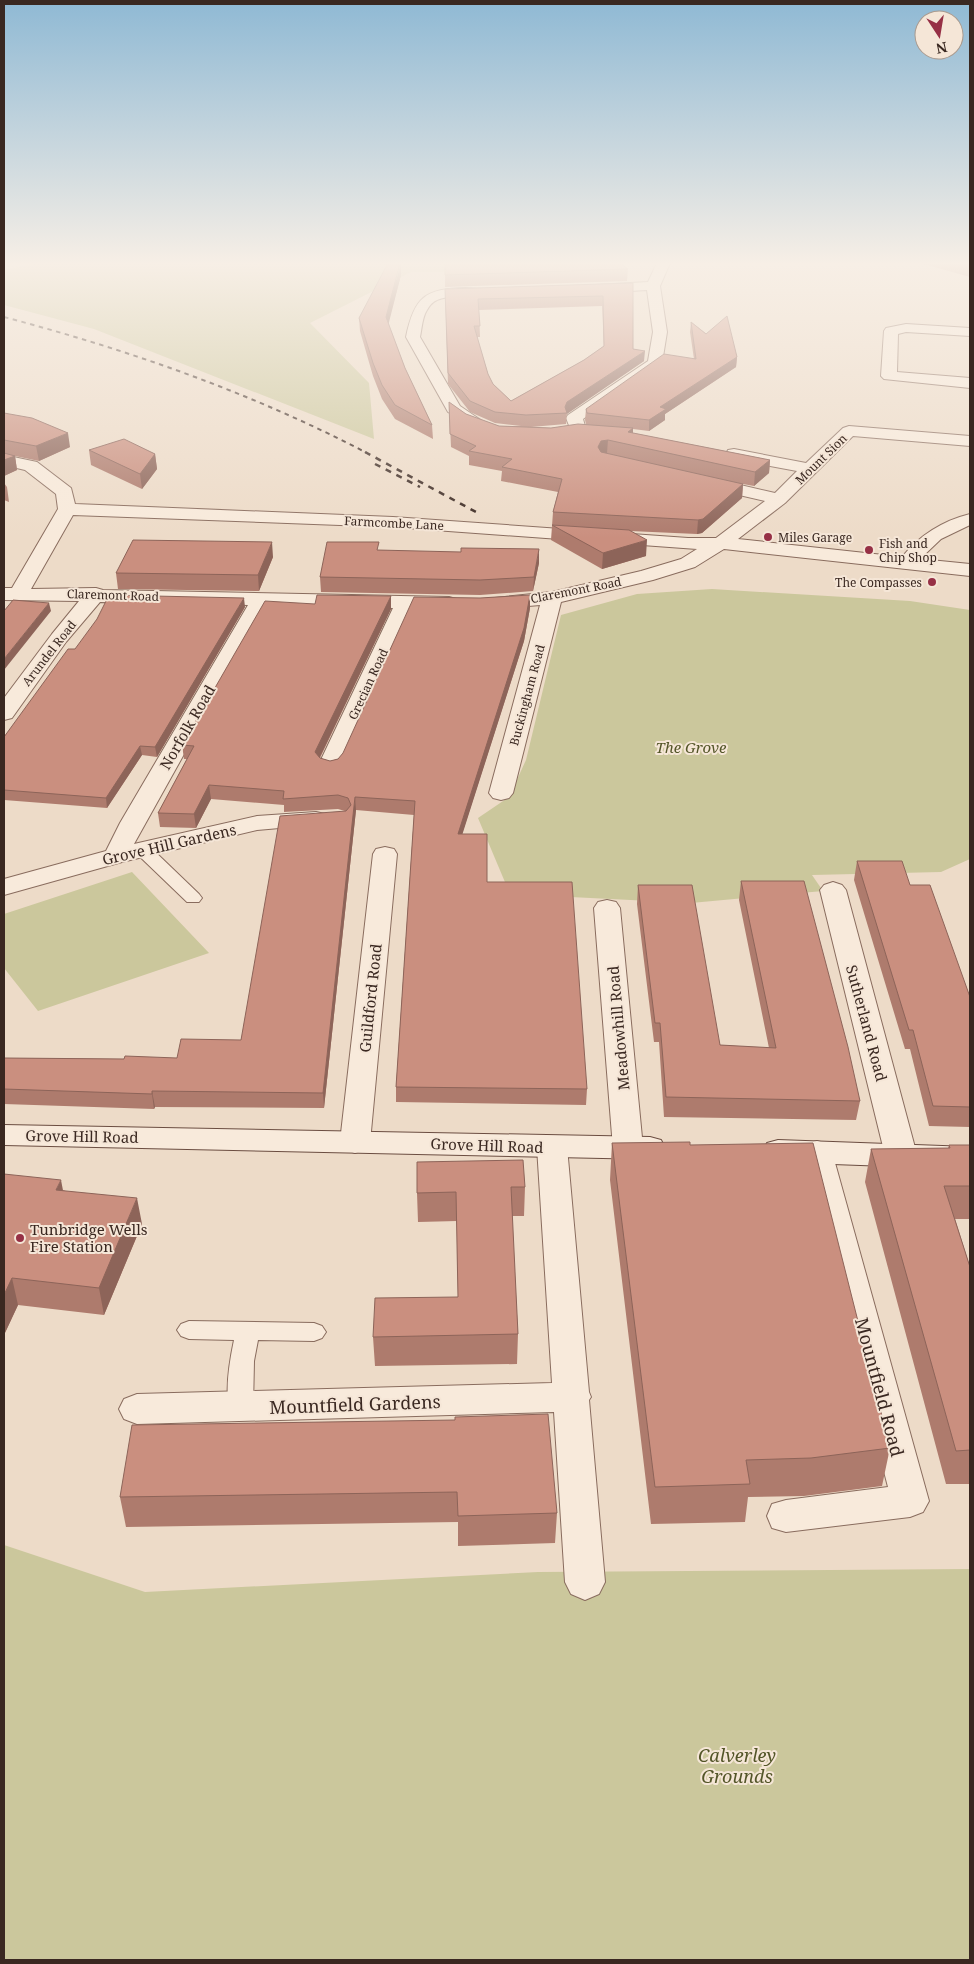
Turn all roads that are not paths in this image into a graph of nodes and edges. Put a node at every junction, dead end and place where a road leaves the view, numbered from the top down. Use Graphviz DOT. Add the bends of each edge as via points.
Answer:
graph roads {
  1 [pos="423,355"];
  2 [pos="657,355"];
  3 [pos="890,355"];
  4 [pos="970,383"];
  5 [pos="492,430"];
  6 [pos="578,430"];
  7 [pos="560,432"];
  8 [pos="625,434"];
  9 [pos="970,441"];
  10 [pos="722,452"];
  11 [pos="4,460"];
  12 [pos="811,469"];
  13 [pos="693,479"];
  14 [pos="779,499"];
  15 [pos="67,509"];
  16 [pos="970,519"];
  17 [pos="721,543"];
  18 [pos="906,563"];
  19 [pos="970,570"];
  20 [pos="11,593"];
  21 [pos="96,594"];
  22 [pos="552,598"];
  23 [pos="261,599"];
  24 [pos="406,602"];
  25 [pos="4,713"];
  26 [pos="330,766"];
  27 [pos="501,793"];
  28 [pos="338,818"];
  29 [pos="142,849"];
  30 [pos="386,854"];
  31 [pos="116,856"];
  32 [pos="4,887"];
  33 [pos="833,890"];
  34 [pos="193,898"];
  35 [pos="607,908"];
  36 [pos="4,1135"];
  37 [pos="356,1142"];
  38 [pos="552,1147"];
  39 [pos="628,1148"];
  40 [pos="678,1149"];
  41 [pos="748,1151"];
  42 [pos="817,1152"];
  43 [pos="901,1155"];
  44 [pos="970,1158"];
  45 [pos="189,1330"];
  46 [pos="248,1331"];
  47 [pos="314,1332"];
  48 [pos="573,1398"];
  49 [pos="240,1407"];
  50 [pos="137,1409"];
  51 [pos="786,1516"];
  52 [pos="585,1582"];
  1 -- 5 [label="street" via="454,409"];
  2 -- 6 [label="street" via="656,363 574,418"];
  3 -- 4 [label="street" via="889,376"];
  6 -- 7 [label="street"];
  6 -- 8 [label="street"];
  9 -- 12 [label="street, Mount Sion" via="849,431"];
  10 -- 12 [label="street"];
  11 -- 15 [label="street" via="32,466 58,486 65,492"];
  12 -- 14 [label="street, Mount Sion"];
  13 -- 14 [label="street"];
  14 -- 17 [label="street, Mount Sion"];
  15 -- 17 [label="street, Farmcombe Lane" via="393,522 688,544"];
  15 -- 20 [label="street"];
  16 -- 18 [label="street" via="949,526 921,544"];
  17 -- 18 [label="street, Farmcombe Lane"];
  17 -- 22 [label="street, Claremont Road" via="688,563"];
  18 -- 19 [label="street, Farmcombe Lane"];
  20 -- 21 [label="street, Claremont Road"];
  21 -- 23 [label="street, Claremont Road"];
  21 -- 25 [label="street, Arundel Road"];
  22 -- 24 [label="street, Claremont Road" via="480,603"];
  22 -- 27 [label="street, Buckingham Road"];
  23 -- 24 [label="street, Claremont Road"];
  23 -- 31 [label="street, Norfolk Road"];
  24 -- 26 [label="street, Grecian Road"];
  28 -- 29 [label="street, Grove Hill Gardens" via="257,823"];
  29 -- 31 [label="street, Grove Hill Gardens"];
  29 -- 34 [label="lane"];
  30 -- 37 [label="street, Guildford Road"];
  31 -- 32 [label="street, Grove Hill Gardens"];
  33 -- 43 [label="street, Sutherland Road"];
  35 -- 39 [label="street, Meadowhill Road"];
  36 -- 37 [label="street, Grove Hill Road"];
  37 -- 38 [label="street, Grove Hill Road"];
  38 -- 39 [label="street, Grove Hill Road"];
  38 -- 48 [label="street"];
  39 -- 40 [label="street, Grove Hill Road"];
  41 -- 42 [label="street"];
  42 -- 43 [label="street"];
  42 -- 51 [label="street, Mountfield Road" via="910,1501"];
  43 -- 44 [label="street"];
  45 -- 46 [label="lane"];
  46 -- 47 [label="lane"];
  46 -- 49 [label="lane" via="242,1362"];
  48 -- 49 [label="street, Mountfield Gardens"];
  48 -- 52 [label="street"];
  49 -- 50 [label="street, Mountfield Gardens"];
}
